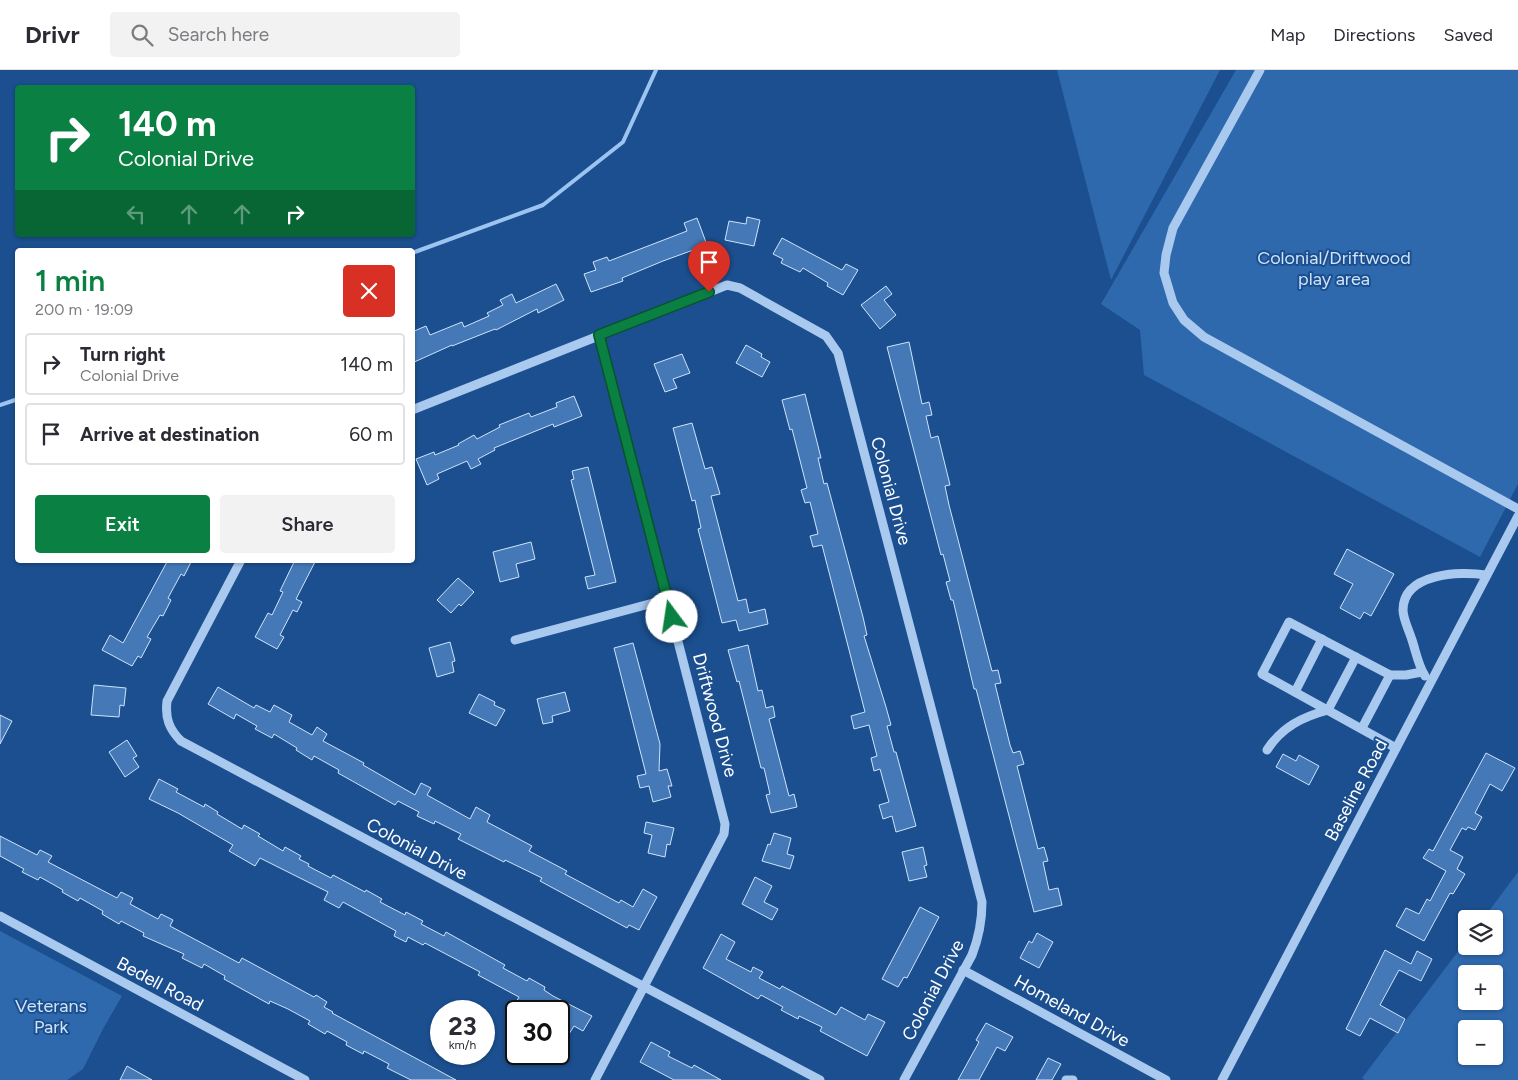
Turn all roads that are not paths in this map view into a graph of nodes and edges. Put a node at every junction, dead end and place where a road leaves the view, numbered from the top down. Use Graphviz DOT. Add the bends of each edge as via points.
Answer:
graph roads {
  1 [pos="1260,70"];
  2 [pos="599,335"];
  3 [pos="415,409"];
  4 [pos="1518,509"];
  5 [pos="1518,516"];
  6 [pos="239,563"];
  7 [pos="1486,576"];
  8 [pos="668,599"];
  9 [pos="1322,639"];
  10 [pos="515,640"];
  11 [pos="1356,657"];
  12 [pos="1422,672"];
  13 [pos="1390,675"];
  14 [pos="1430,684"];
  15 [pos="1295,692"];
  16 [pos="1328,710"];
  17 [pos="1362,728"];
  18 [pos="1396,748"];
  19 [pos="1267,750"];
  20 [pos="0,916"];
  21 [pos="962,970"];
  22 [pos="645,988"];
  23 [pos="305,1080"];
  24 [pos="595,1080"];
  25 [pos="820,1080"];
  26 [pos="904,1080"];
  27 [pos="1066,1080"];
  28 [pos="1073,1080"];
  29 [pos="1166,1080"];
  30 [pos="1222,1080"];
  1 -- 4 [label="street" via="1174,228 1164,273 1173,303 1184,320 1204,337"];
  2 -- 3 [label="street, Colonial Drive"];
  2 -- 8 [label="street, Driftwood Drive"];
  2 -- 21 [label="street, Colonial Drive" via="727,285 740,288 826,336 833,344 841,362 982,902 978,939"];
  5 -- 7 [label="street, Baseline Road"];
  6 -- 22 [label="street, Colonial Drive" via="167,701 166,713 173,734 181,742"];
  7 -- 12 [label="street" via="1454,574 1410,589 1403,614"];
  7 -- 14 [label="street, Baseline Road"];
  8 -- 10 [label="street"];
  8 -- 22 [label="street, Driftwood Drive" via="725,824 724,834"];
  9 -- 11 [label="street"];
  9 -- 15 [label="street"];
  9 -- 15 [label="street" via="1289,622 1262,674"];
  11 -- 13 [label="street"];
  11 -- 16 [label="street"];
  12 -- 13 [label="street"];
  12 -- 14 [label="street"];
  13 -- 17 [label="street"];
  14 -- 18 [label="street, Baseline Road"];
  15 -- 16 [label="street"];
  16 -- 17 [label="street"];
  16 -- 19 [label="street" via="1297,721"];
  17 -- 18 [label="street"];
  18 -- 30 [label="street, Baseline Road"];
  20 -- 23 [label="street, Bedell Road"];
  21 -- 26 [label="street, Colonial Drive"];
  21 -- 29 [label="street, Homeland Drive"];
  22 -- 24 [label="street, Driftwood Drive"];
  22 -- 25 [label="street, Colonial Drive"];
  27 -- 28 [label="street"];
}
